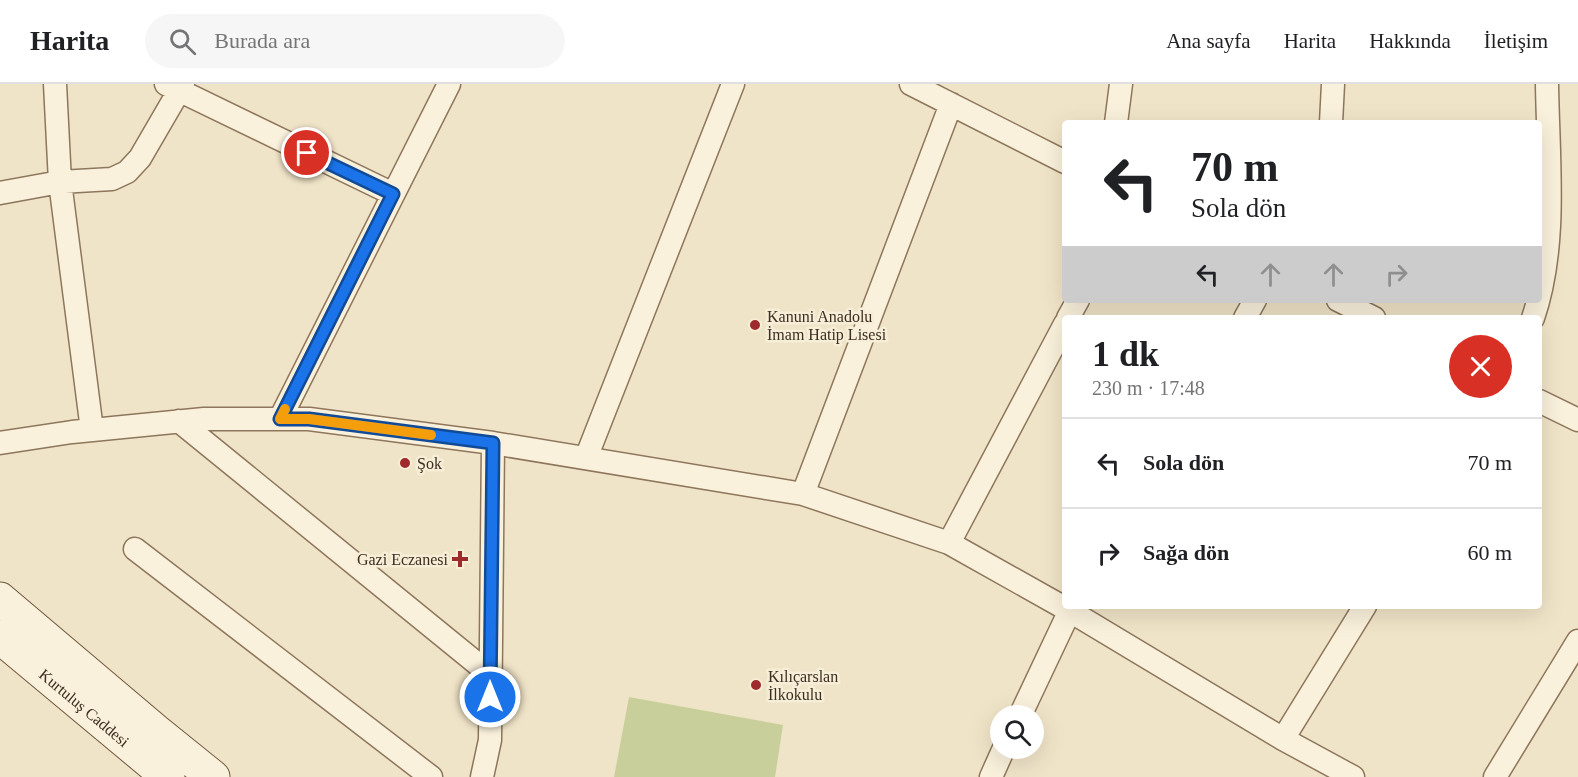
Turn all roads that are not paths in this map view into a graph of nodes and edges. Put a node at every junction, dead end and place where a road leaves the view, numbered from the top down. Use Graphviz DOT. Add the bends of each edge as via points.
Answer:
graph roads {
  1 [pos="55,84"];
  2 [pos="449,84"];
  3 [pos="732,84"];
  4 [pos="911,84"];
  5 [pos="1121,84"];
  6 [pos="1333,84"];
  7 [pos="1547,84"];
  8 [pos="176,86"];
  9 [pos="951,104"];
  10 [pos="1116,120"];
  11 [pos="1330,120"];
  12 [pos="1062,160"];
  13 [pos="60,182"];
  14 [pos="0,193"];
  15 [pos="393,194"];
  16 [pos="1542,285"];
  17 [pos="1344,303"];
  18 [pos="1368,315"];
  19 [pos="1062,330"];
  20 [pos="1542,402"];
  21 [pos="280,419"];
  22 [pos="1578,420"];
  23 [pos="179,422"];
  24 [pos="92,430"];
  25 [pos="0,443"];
  26 [pos="493,443"];
  27 [pos="586,458"];
  28 [pos="803,494"];
  29 [pos="949,543"];
  30 [pos="135,549"];
  31 [pos="0,599"];
  32 [pos="1062,603"];
  33 [pos="1071,609"];
  34 [pos="1073,609"];
  35 [pos="1363,609"];
  36 [pos="1578,641"];
  37 [pos="2,646"];
  38 [pos="491,675"];
  39 [pos="1025,705"];
  40 [pos="1283,739"];
  41 [pos="1000,759"];
  42 [pos="168,777"];
  43 [pos="213,777"];
  44 [pos="430,777"];
  45 [pos="482,777"];
  46 [pos="991,777"];
  47 [pos="1353,777"];
  48 [pos="1495,777"];
  1 -- 13 [label="street"];
  2 -- 15 [label="street"];
  3 -- 27 [label="street"];
  4 -- 9 [label="street"];
  5 -- 10 [label="street"];
  6 -- 11 [label="street"];
  7 -- 16 [label="street" via="1549,237"];
  8 -- 13 [label="street" via="140,158 127,172 112,179"];
  8 -- 15 [label="street"];
  9 -- 12 [label="street"];
  9 -- 28 [label="street"];
  13 -- 14 [label="street"];
  13 -- 24 [label="street"];
  15 -- 21 [label="street"];
  17 -- 18 [label="street"];
  19 -- 29 [label="street"];
  20 -- 22 [label="street"];
  21 -- 23 [label="street"];
  21 -- 26 [label="street" via="309,419"];
  23 -- 24 [label="street"];
  23 -- 38 [label="street"];
  24 -- 25 [label="street"];
  26 -- 27 [label="street"];
  26 -- 38 [label="street"];
  27 -- 28 [label="street"];
  28 -- 29 [label="street"];
  29 -- 32 [label="street"];
  30 -- 44 [label="street"];
  31 -- 43 [label="main road"];
  33 -- 39 [label="street"];
  34 -- 40 [label="street"];
  35 -- 40 [label="street"];
  36 -- 48 [label="street"];
  37 -- 42 [label="main road, Kurtuluş Caddesi"];
  38 -- 45 [label="street" via="490,740"];
  40 -- 47 [label="street"];
  41 -- 46 [label="street"];
}
